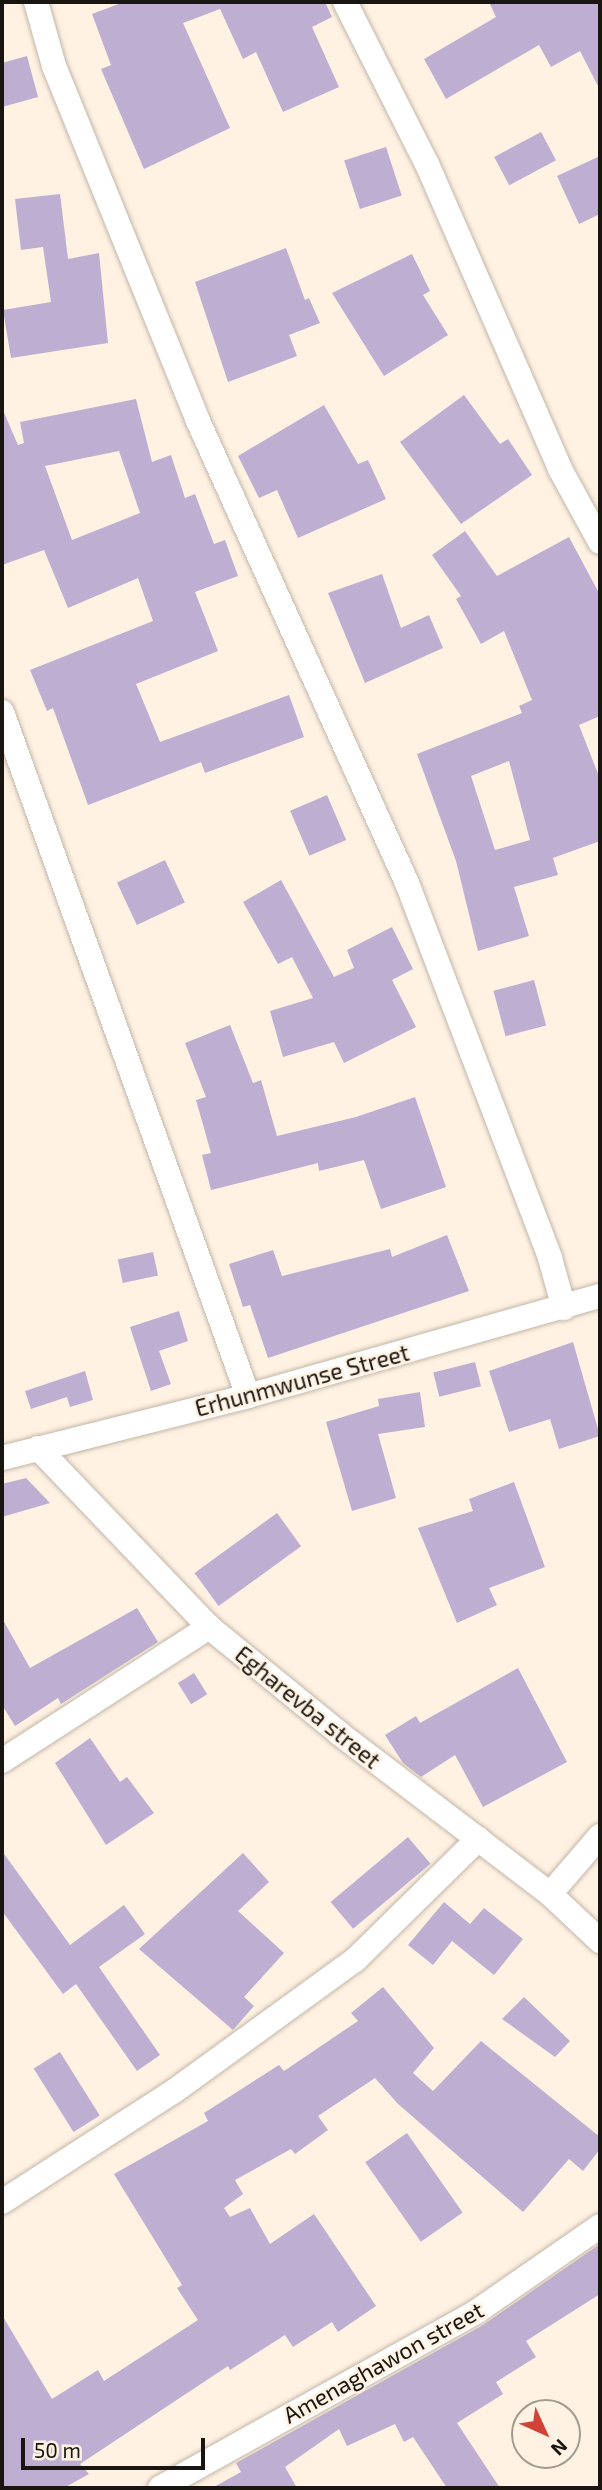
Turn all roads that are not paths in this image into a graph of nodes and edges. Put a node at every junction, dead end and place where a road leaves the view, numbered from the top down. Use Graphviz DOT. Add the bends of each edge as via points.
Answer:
graph roads {
  1 [pos="36,2"];
  2 [pos="345,2"];
  3 [pos="600,542"];
  4 [pos="2,712"];
  5 [pos="600,1296"];
  6 [pos="564,1308"];
  7 [pos="248,1396"];
  8 [pos="38,1448"];
  9 [pos="2,1458"];
  10 [pos="209,1627"];
  11 [pos="2,1761"];
  12 [pos="600,1836"];
  13 [pos="478,1839"];
  14 [pos="550,1894"];
  15 [pos="600,1941"];
  16 [pos="2,2202"];
  17 [pos="597,2235"];
  18 [pos="160,2488"];
  1 -- 6 [label="street" via="54,66 198,421 407,883 550,1258"];
  2 -- 3 [label="street" via="426,164 560,469"];
  4 -- 7 [label="street"];
  5 -- 6 [label="street, Erhunmwunse Street"];
  6 -- 7 [label="street, Erhunmwunse Street"];
  7 -- 8 [label="street, Erhunmwunse Street"];
  8 -- 9 [label="street, Erhunmwunse Street"];
  8 -- 10 [label="street, Egharevba street"];
  10 -- 11 [label="street"];
  10 -- 13 [label="street, Egharevba street"];
  12 -- 14 [label="street"];
  13 -- 14 [label="street, Egharevba street"];
  13 -- 16 [label="street" via="355,1960 173,2092"];
  14 -- 15 [label="street, Egharevba street"];
  17 -- 18 [label="street, Amenaghawon street" via="476,2312"];
}
